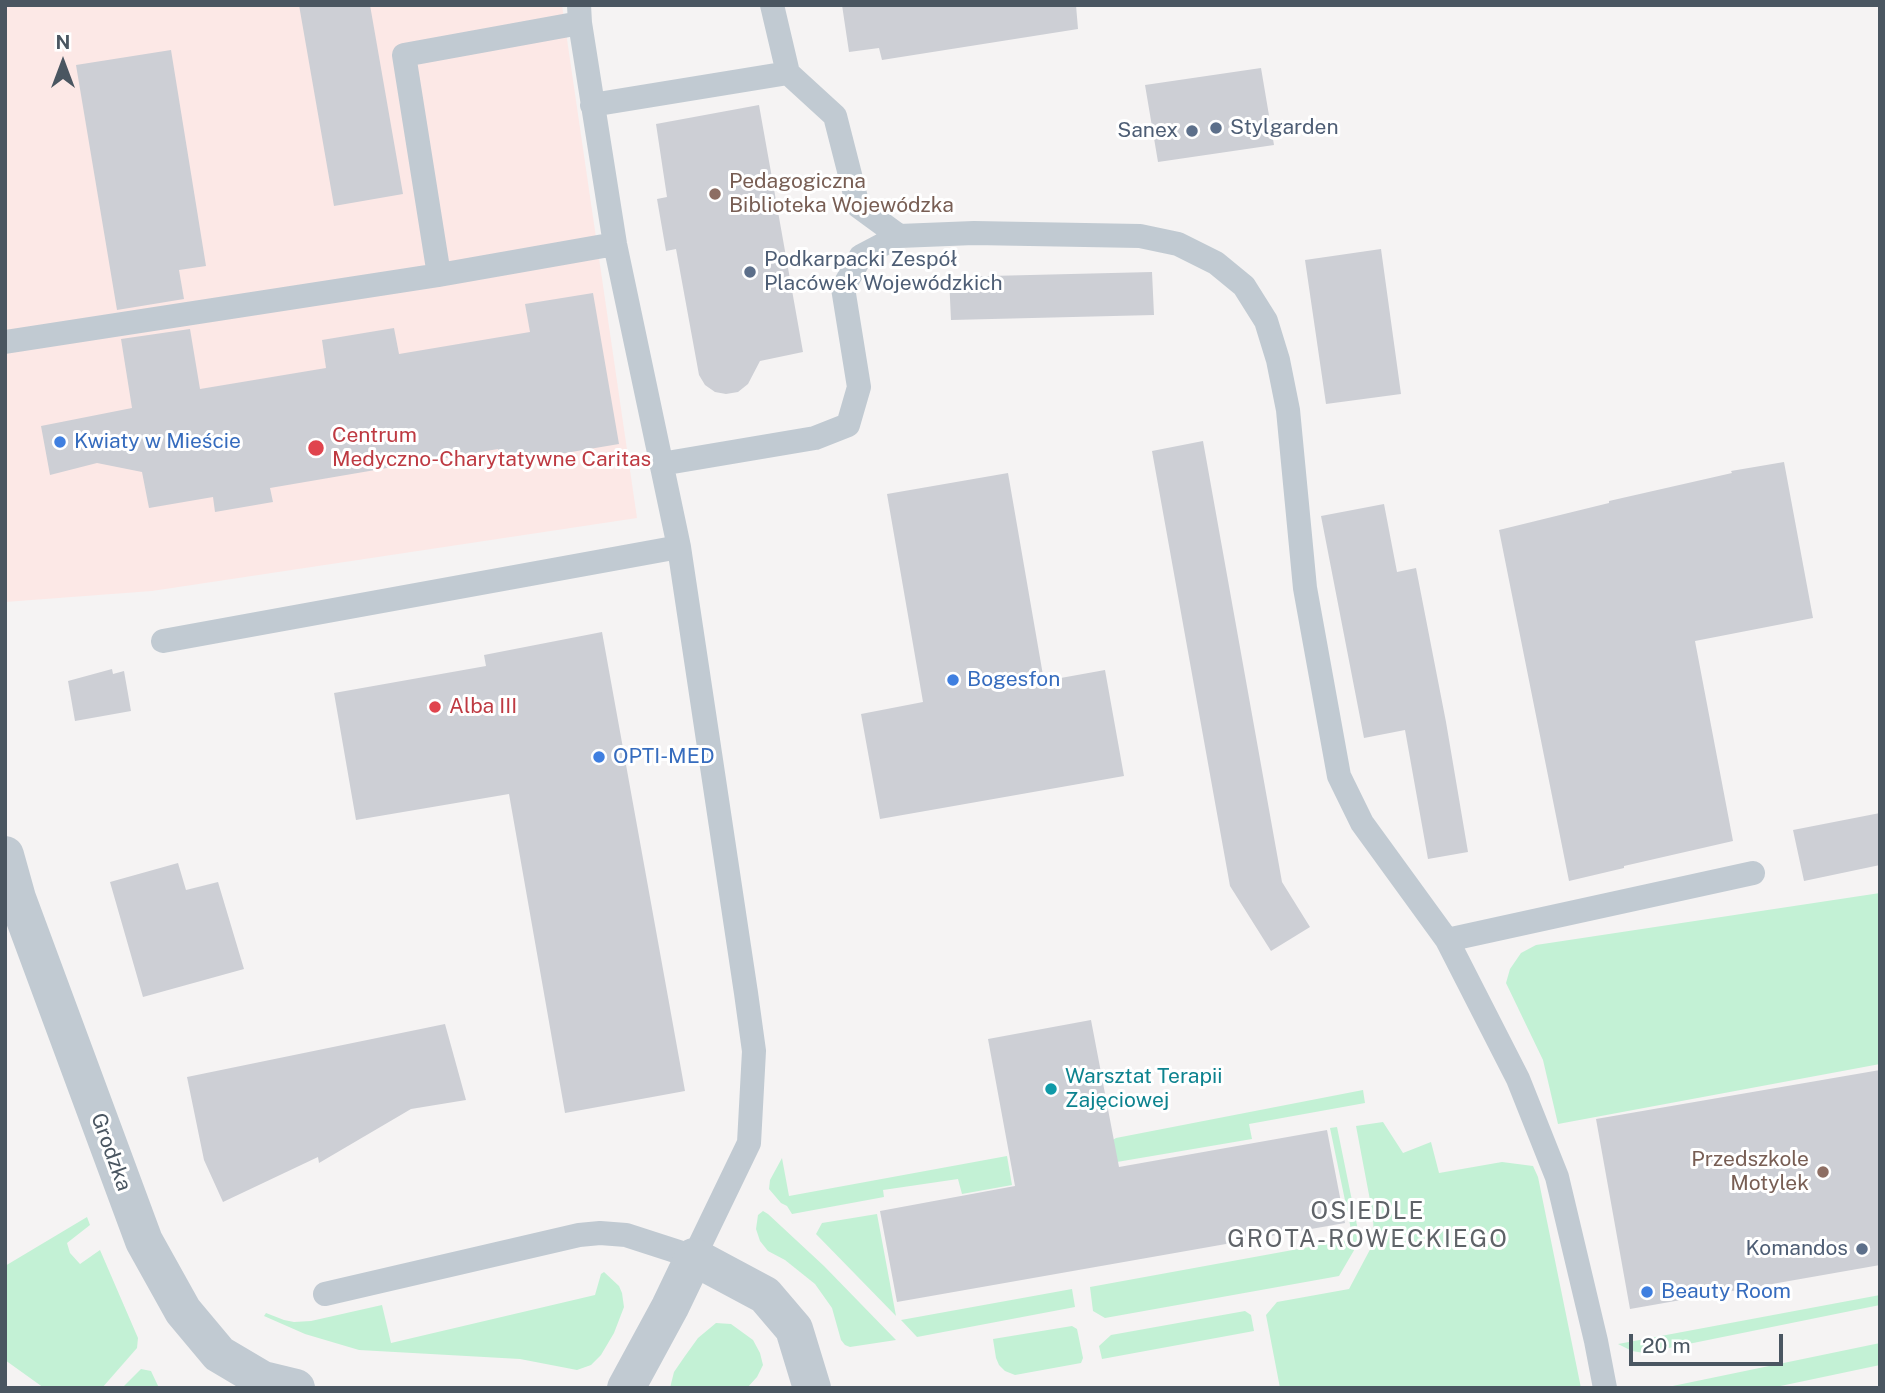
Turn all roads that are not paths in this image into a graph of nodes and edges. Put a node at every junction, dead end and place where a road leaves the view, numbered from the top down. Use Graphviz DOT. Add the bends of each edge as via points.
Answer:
graph roads {
  1 [pos="772,5"];
  2 [pos="580,14"];
  3 [pos="788,73"];
  4 [pos="592,105"];
  5 [pos="899,236"];
  6 [pos="615,244"];
  7 [pos="439,275"];
  8 [pos="5,342"];
  9 [pos="661,464"];
  10 [pos="679,547"];
  11 [pos="163,641"];
  12 [pos="5,855"];
  13 [pos="1753,873"];
  14 [pos="1447,940"];
  15 [pos="694,1256"];
  16 [pos="325,1294"];
  17 [pos="296,1388"];
  18 [pos="626,1388"];
  19 [pos="812,1388"];
  20 [pos="1605,1388"];
  1 -- 3 [label="lane"];
  2 -- 4 [label="lane"];
  2 -- 7 [label="lane" via="404,55"];
  3 -- 4 [label="lane"];
  3 -- 5 [label="lane" via="835,116 858,206"];
  4 -- 6 [label="lane"];
  5 -- 9 [label="lane" via="861,256 843,288 859,387 848,425 815,438"];
  5 -- 14 [label="lane" via="1140,236 1178,244 1216,263 1244,286 1266,321 1288,410 1306,588 1339,776 1362,823"];
  6 -- 7 [label="lane"];
  6 -- 9 [label="lane"];
  7 -- 8 [label="lane"];
  9 -- 10 [label="lane"];
  10 -- 11 [label="lane"];
  10 -- 15 [label="lane" via="754,1051 749,1143"];
  12 -- 17 [label="street, Grodzka" via="144,1241 183,1311 219,1354 263,1380"];
  13 -- 14 [label="lane"];
  14 -- 20 [label="lane" via="1518,1079 1557,1177"];
  15 -- 16 [label="lane" via="626,1235 579,1235"];
  15 -- 18 [label="street"];
  15 -- 19 [label="street" via="765,1295 794,1329"];
}
